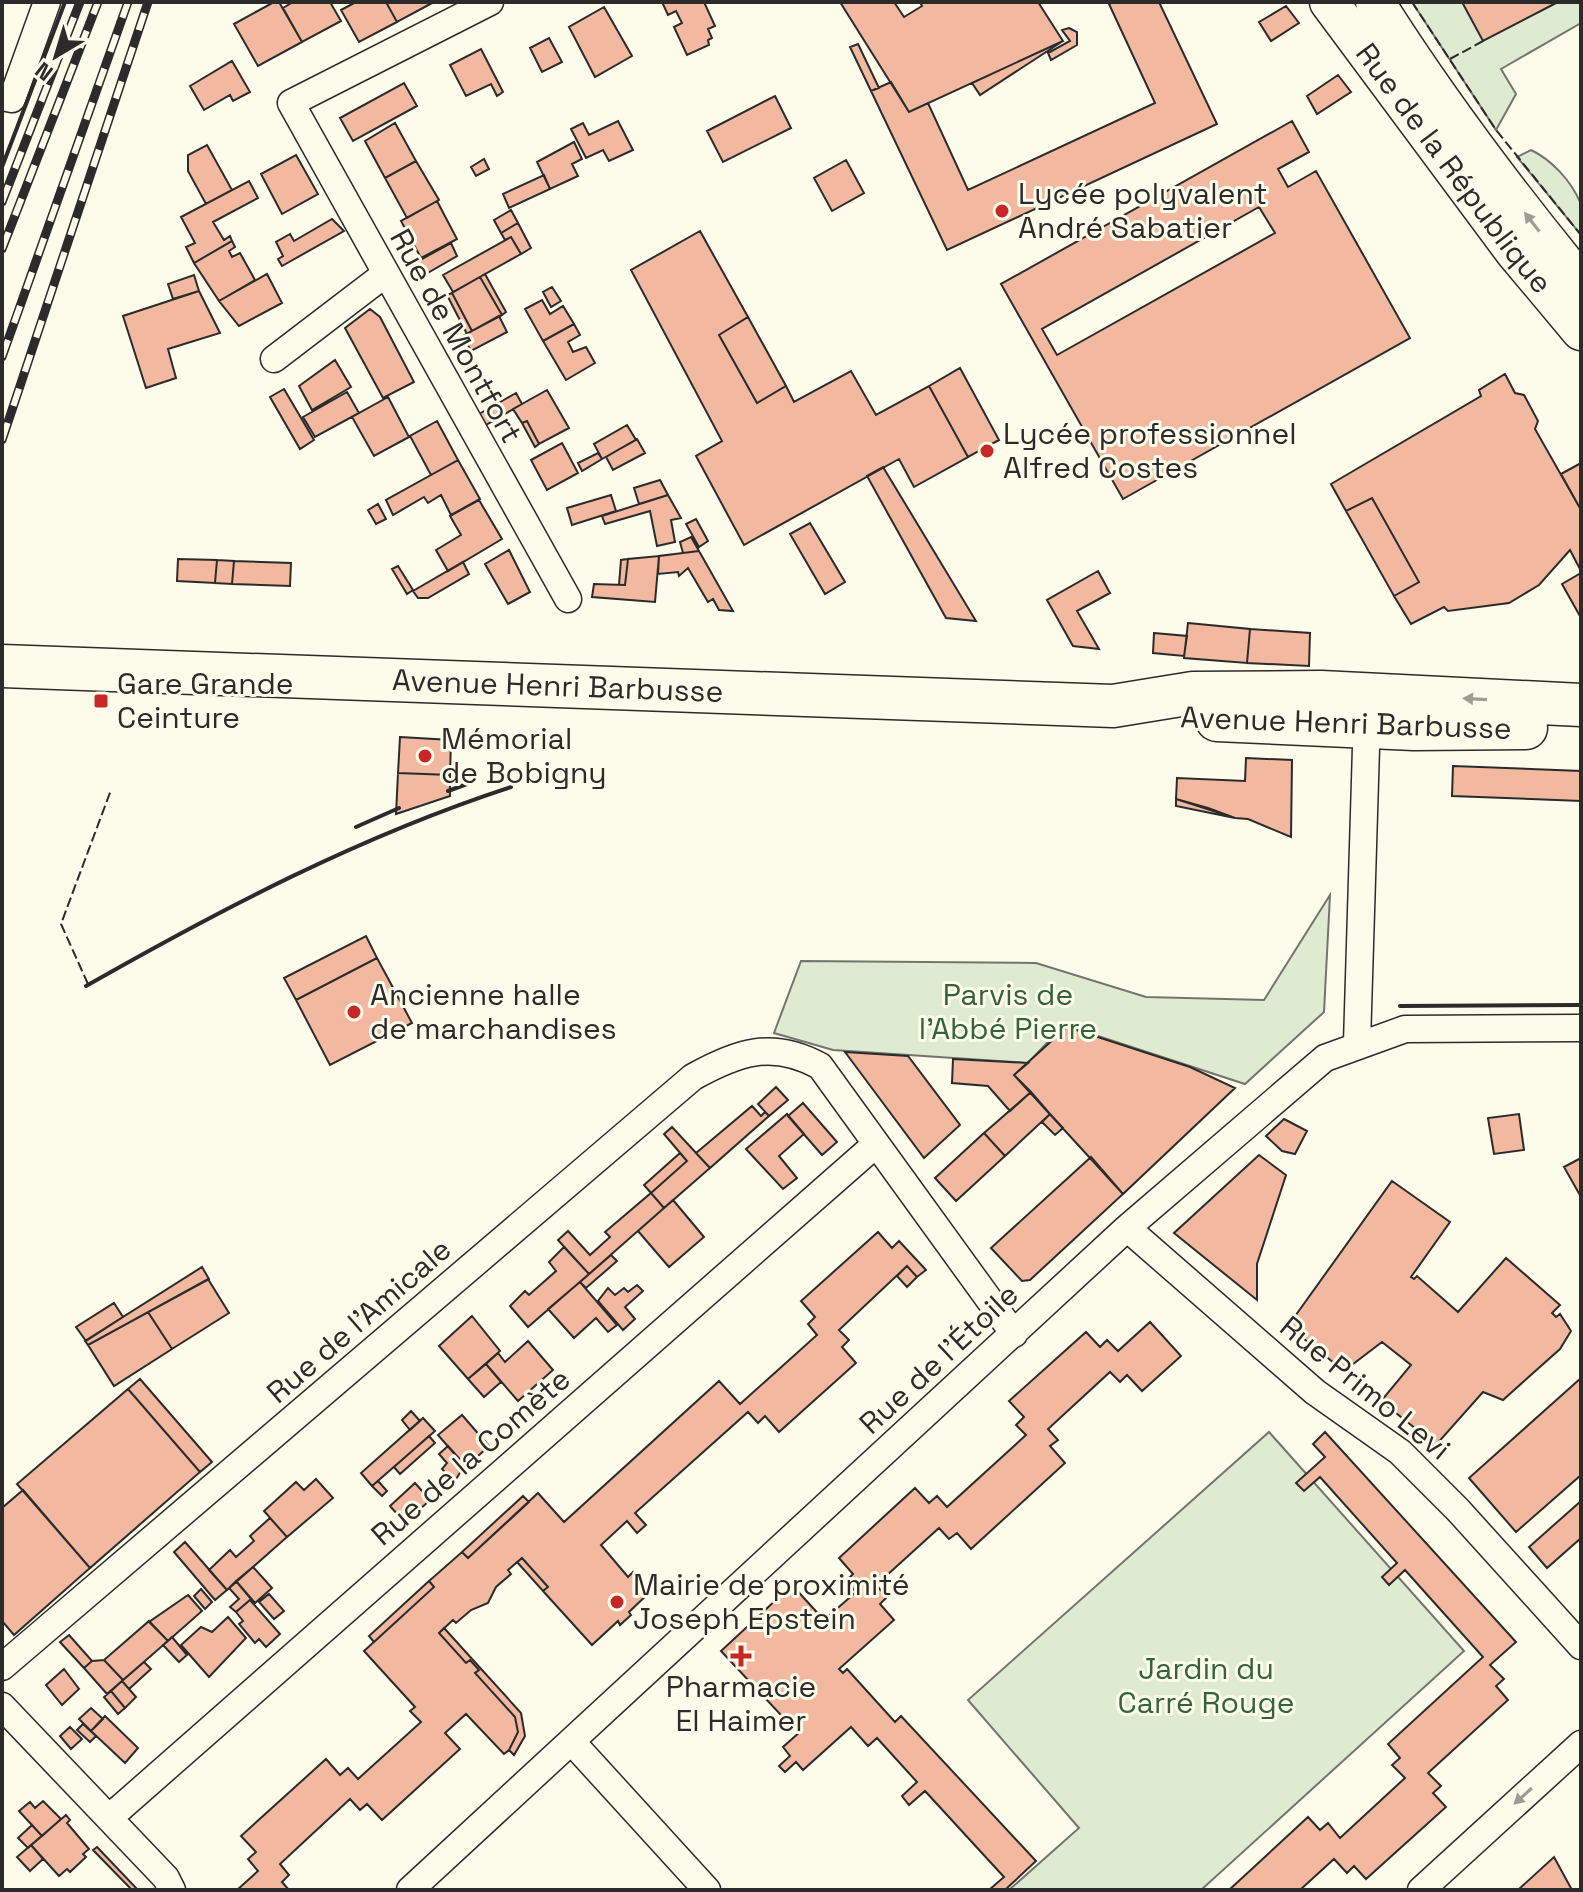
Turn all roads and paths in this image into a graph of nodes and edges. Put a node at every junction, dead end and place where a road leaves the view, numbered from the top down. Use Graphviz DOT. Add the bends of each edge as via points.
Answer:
graph roads {
  1 [pos="47,2"];
  2 [pos="490,2"];
  3 [pos="1329,2"];
  4 [pos="1375,2"];
  5 [pos="2,97"];
  6 [pos="384,275"];
  7 [pos="1581,283"];
  8 [pos="1581,331"];
  9 [pos="274,359"];
  10 [pos="568,599"];
  11 [pos="2,666"];
  12 [pos="1581,705"];
  13 [pos="1367,710"];
  14 [pos="1581,728"];
  15 [pos="1581,1028"];
  16 [pos="1357,1043"];
  17 [pos="875,1145"];
  18 [pos="1127,1228"];
  19 [pos="1014,1334"];
  20 [pos="1581,1646"];
  21 [pos="2,1667"];
  22 [pos="2,1706"];
  23 [pos="572,1742"];
  24 [pos="1581,1744"];
  25 [pos="109,1818"];
  26 [pos="172,1890"];
  27 [pos="410,1890"];
  28 [pos="707,1890"];
  29 [pos="1421,1890"];
  1 -- 5 [label="street" via="12,99"];
  2 -- 6 [label="street, Rue de Montfort" via="291,103"];
  3 -- 8 [label="main road, Rue de la République" via="1514,251"];
  7 -- 4 [label="main road, Rue de la République, one-way" via="1417,69"];
  6 -- 9 [label="street"];
  6 -- 10 [label="street, Rue de Montfort"];
  11 -- 13 [label="main road, Avenue Henri Barbusse" via="1113,706 1154,718"];
  12 -- 13 [label="main road, Avenue Henri Barbusse, one-way"];
  13 -- 14 [label="main road, Avenue Henri Barbusse"];
  13 -- 16 [label="street"];
  15 -- 16 [label="street, Rue de l'Étoile" via="1405,1029"];
  16 -- 18 [label="street, Rue de l'Étoile" via="1325,1058"];
  17 -- 19 [label="street"];
  17 -- 21 [label="street, Rue de l'Amicale" via="820,1066 800,1055 772,1050 727,1058 693,1077"];
  17 -- 25 [label="street, Rue de la Comète"];
  18 -- 19 [label="street, Rue de l'Étoile"];
  18 -- 20 [label="street, Rue Primo Levi" via="1315,1392 1400,1452"];
  19 -- 23 [label="street, Rue de l'Étoile"];
  22 -- 25 [label="street"];
  23 -- 27 [label="street, Rue de l'Étoile"];
  23 -- 28 [label="street"];
  24 -- 29 [label="street, one-way"];
  25 -- 26 [label="street"];
}
